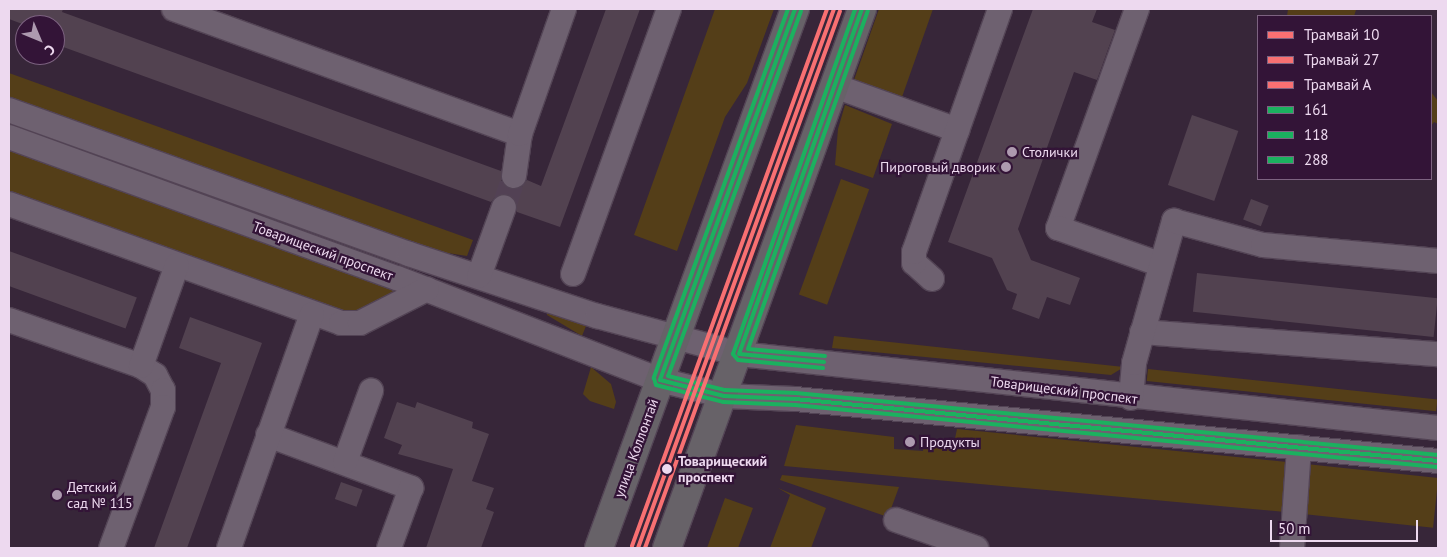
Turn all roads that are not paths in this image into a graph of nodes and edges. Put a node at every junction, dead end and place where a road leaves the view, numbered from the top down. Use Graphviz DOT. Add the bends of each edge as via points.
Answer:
graph roads {
  1 [pos="564,9"];
  2 [pos="669,9"];
  3 [pos="795,9"];
  4 [pos="862,9"];
  5 [pos="1000,9"];
  6 [pos="1137,9"];
  7 [pos="186,11"];
  8 [pos="835,86"];
  9 [pos="9,110"];
  10 [pos="957,130"];
  11 [pos="520,134"];
  12 [pos="9,137"];
  13 [pos="514,176"];
  14 [pos="9,204"];
  15 [pos="504,207"];
  16 [pos="1438,261"];
  17 [pos="1159,264"];
  18 [pos="177,265"];
  19 [pos="573,274"];
  20 [pos="479,276"];
  21 [pos="932,279"];
  22 [pos="427,289"];
  23 [pos="312,314"];
  24 [pos="9,320"];
  25 [pos="1142,332"];
  26 [pos="676,337"];
  27 [pos="739,354"];
  28 [pos="1438,354"];
  29 [pos="141,366"];
  30 [pos="660,380"];
  31 [pos="371,391"];
  32 [pos="724,396"];
  33 [pos="1131,398"];
  34 [pos="1438,428"];
  35 [pos="268,435"];
  36 [pos="1299,447"];
  37 [pos="1438,460"];
  38 [pos="345,462"];
  39 [pos="896,520"];
  40 [pos="111,548"];
  41 [pos="229,548"];
  42 [pos="389,548"];
  43 [pos="599,548"];
  44 [pos="668,548"];
  45 [pos="976,548"];
  46 [pos="1292,548"];
  1 -- 11 [label="street"];
  2 -- 19 [label="street"];
  3 -- 26 [label="main road, улица Коллонтай"];
  4 -- 8 [label="main road"];
  5 -- 10 [label="street"];
  6 -- 17 [label="street" via="1058,228"];
  7 -- 11 [label="street"];
  8 -- 10 [label="street"];
  8 -- 27 [label="main road"];
  9 -- 20 [label="street, Товарищеский проспект" via="409,254"];
  10 -- 21 [label="street" via="914,252 914,263"];
  11 -- 13 [label="street"];
  12 -- 22 [label="street, Товарищеский проспект"];
  14 -- 18 [label="street"];
  15 -- 20 [label="street"];
  16 -- 17 [label="street" via="1262,245 1174,220"];
  17 -- 25 [label="street"];
  18 -- 23 [label="street"];
  18 -- 29 [label="street"];
  20 -- 26 [label="street, Товарищеский проспект" via="597,316"];
  22 -- 23 [label="street" via="360,323 341,323"];
  22 -- 30 [label="street, Товарищеский проспект"];
  23 -- 35 [label="street"];
  24 -- 29 [label="street"];
  25 -- 28 [label="street"];
  25 -- 33 [label="street"];
  26 -- 27 [label="street, Товарищеский проспект"];
  26 -- 30 [label="main road, улица Коллонтай"];
  27 -- 32 [label="main road"];
  27 -- 33 [label="street, Товарищеский проспект"];
  29 -- 40 [label="street" via="155,375 163,390 163,407"];
  30 -- 32 [label="street, Товарищеский проспект"];
  30 -- 43 [label="main road, улица Коллонтай"];
  31 -- 38 [label="street"];
  32 -- 36 [label="street, Товарищеский проспект" via="796,399"];
  32 -- 44 [label="main road"];
  33 -- 34 [label="street, Товарищеский проспект"];
  35 -- 38 [label="street"];
  35 -- 41 [label="street"];
  36 -- 37 [label="street, Товарищеский проспект"];
  36 -- 46 [label="street"];
  38 -- 42 [label="street" via="411,488"];
  39 -- 45 [label="street"];
}
